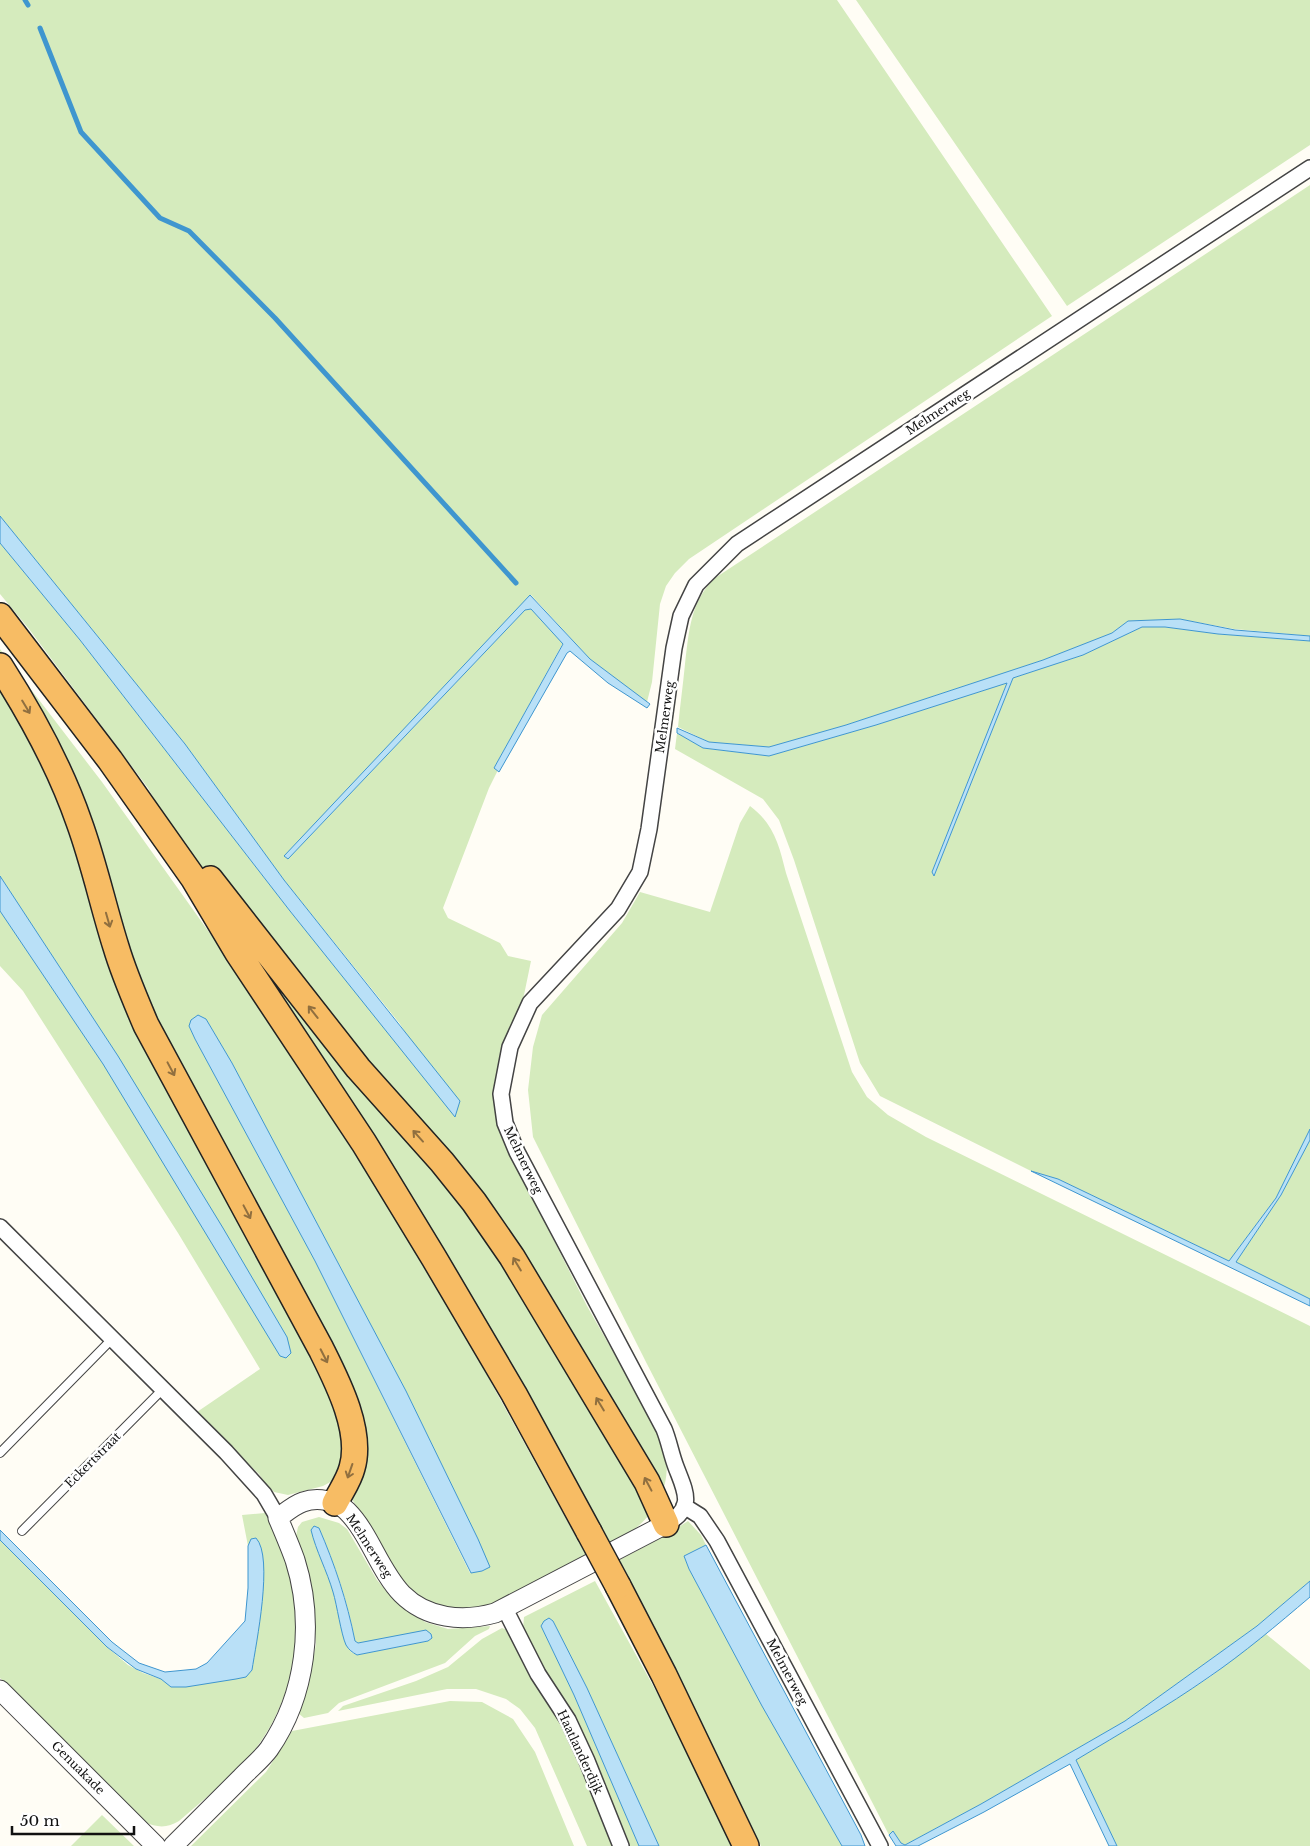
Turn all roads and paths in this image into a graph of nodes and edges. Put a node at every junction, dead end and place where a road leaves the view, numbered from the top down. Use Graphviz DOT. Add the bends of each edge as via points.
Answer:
graph roads {
  1 [pos="1310,168"];
  2 [pos="0,616"];
  3 [pos="0,642"];
  4 [pos="0,666"];
  5 [pos="126,782"];
  6 [pos="238,953"];
  7 [pos="0,1227"];
  8 [pos="112,1339"];
  9 [pos="163,1389"];
  10 [pos="0,1453"];
  11 [pos="335,1503"];
  12 [pos="684,1506"];
  13 [pos="278,1518"];
  14 [pos="666,1524"];
  15 [pos="22,1531"];
  16 [pos="504,1609"];
  17 [pos="0,1690"];
  18 [pos="156,1846"];
  19 [pos="173,1846"];
  20 [pos="621,1846"];
  21 [pos="746,1846"];
  22 [pos="880,1846"];
  1 -- 12 [label="street, Melmerweg" via="736,544 696,585 681,616 640,872 618,909 530,1003 510,1047 501,1094 504,1123 518,1152 664,1429 686,1490"];
  2 -- 5 [label="highway"];
  3 -- 6 [label="highway" via="186,890"];
  4 -- 11 [label="highway, one-way" via="35,723 65,786 80,823 122,966 146,1025 321,1349 342,1394 354,1452 349,1477"];
  5 -- 6 [label="highway" via="194,879"];
  14 -- 5 [label="highway, one-way" via="648,1482 490,1223 442,1162 358,1068 146,796"];
  6 -- 21 [label="highway, bridge" via="364,1143 514,1394 668,1683"];
  7 -- 8 [label="street"];
  8 -- 9 [label="street"];
  8 -- 10 [label="lane"];
  9 -- 13 [label="street" via="264,1494"];
  9 -- 15 [label="lane, Eckertstraat"];
  11 -- 13 [label="street, Melmerweg" via="308,1501"];
  11 -- 16 [label="street, Melmerweg" via="355,1521 396,1587 420,1607 465,1619 480,1618"];
  12 -- 14 [label="street, Melmerweg" via="675,1520"];
  12 -- 22 [label="street, Melmerweg" via="700,1516 718,1541"];
  13 -- 19 [label="street" via="295,1561 306,1624 295,1696 268,1751"];
  14 -- 16 [label="street, Melmerweg"];
  16 -- 20 [label="street, Haatlanderdijk" via="538,1674 568,1720"];
  17 -- 18 [label="street, Genuakade"];
}
